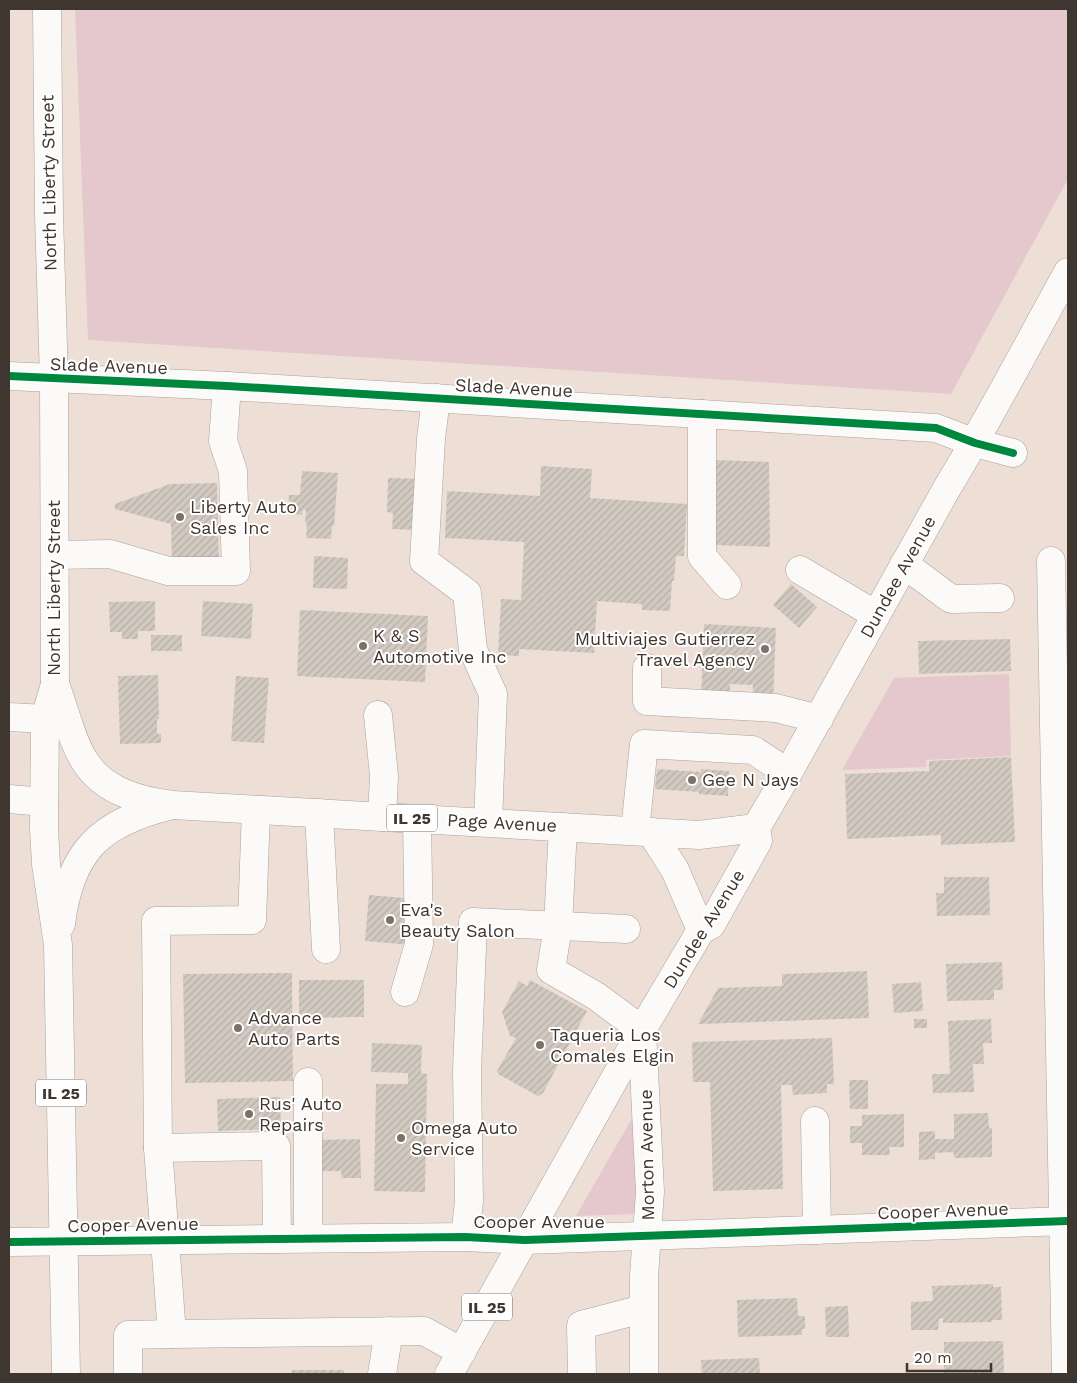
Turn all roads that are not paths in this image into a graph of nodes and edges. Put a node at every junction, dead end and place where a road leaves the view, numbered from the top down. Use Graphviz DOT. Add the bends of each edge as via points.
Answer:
graph roads {
  1 [pos="46,9"];
  2 [pos="1068,272"];
  3 [pos="9,376"];
  4 [pos="54,379"];
  5 [pos="228,386"];
  6 [pos="436,398"];
  7 [pos="702,414"];
  8 [pos="975,442"];
  9 [pos="1013,453"];
  10 [pos="55,555"];
  11 [pos="1051,561"];
  12 [pos="904,564"];
  13 [pos="800,570"];
  14 [pos="727,585"];
  15 [pos="1000,598"];
  16 [pos="876,615"];
  17 [pos="647,668"];
  18 [pos="56,684"];
  19 [pos="378,715"];
  20 [pos="9,717"];
  21 [pos="45,719"];
  22 [pos="819,719"];
  23 [pos="788,773"];
  24 [pos="9,799"];
  25 [pos="44,802"];
  26 [pos="173,805"];
  27 [pos="256,810"];
  28 [pos="319,813"];
  29 [pos="382,817"];
  30 [pos="417,818"];
  31 [pos="488,822"];
  32 [pos="563,827"];
  33 [pos="756,828"];
  34 [pos="643,831"];
  35 [pos="558,926"];
  36 [pos="626,929"];
  37 [pos="701,930"];
  38 [pos="58,945"];
  39 [pos="326,948"];
  40 [pos="405,992"];
  41 [pos="642,1030"];
  42 [pos="308,1082"];
  43 [pos="815,1121"];
  44 [pos="158,1148"];
  45 [pos="1065,1221"];
  46 [pos="817,1230"];
  47 [pos="648,1236"];
  48 [pos="465,1237"];
  49 [pos="277,1238"];
  50 [pos="308,1238"];
  51 [pos="165,1240"];
  52 [pos="525,1240"];
  53 [pos="63,1241"];
  54 [pos="9,1242"];
  55 [pos="643,1309"];
  56 [pos="389,1331"];
  57 [pos="172,1334"];
  58 [pos="455,1363"];
  59 [pos="66,1374"];
  60 [pos="128,1374"];
  61 [pos="382,1374"];
  62 [pos="582,1374"];
  63 [pos="644,1374"];
  64 [pos="1066,1374"];
  1 -- 4 [label="main road, North Liberty Street / IL 25"];
  2 -- 8 [label="main road, Dundee Avenue"];
  3 -- 4 [label="main road, Slade Avenue"];
  4 -- 5 [label="main road, Slade Avenue"];
  4 -- 10 [label="main road, North Liberty Street / IL 25"];
  5 -- 6 [label="main road, Slade Avenue"];
  5 -- 10 [label="main road" via="222,441 234,471 236,571 168,571 110,554"];
  6 -- 7 [label="main road, Slade Avenue"];
  6 -- 31 [label="main road" via="424,561 467,593 473,650 493,694"];
  7 -- 8 [label="main road, Slade Avenue" via="936,428"];
  7 -- 14 [label="main road" via="702,556"];
  8 -- 9 [label="main road, Slade Avenue"];
  8 -- 12 [label="main road, Dundee Avenue"];
  10 -- 18 [label="main road, North Liberty Street / IL 25"];
  11 -- 45 [label="main road"];
  12 -- 15 [label="main road" via="952,599"];
  12 -- 16 [label="main road, Dundee Avenue"];
  13 -- 16 [label="main road"];
  16 -- 22 [label="main road, Dundee Avenue"];
  17 -- 22 [label="main road" via="647,702 776,708"];
  18 -- 21 [label="main road, North Liberty Street / IL 25"];
  18 -- 26 [label="main road" via="76,743 92,770 130,796"];
  19 -- 29 [label="main road" via="384,776"];
  20 -- 21 [label="main road"];
  21 -- 25 [label="main road, North Liberty Street / IL 25"];
  22 -- 23 [label="main road, Dundee Avenue"];
  23 -- 33 [label="main road, Dundee Avenue"];
  23 -- 34 [label="main road" via="753,750 644,744"];
  24 -- 25 [label="main road"];
  25 -- 38 [label="main road, North Liberty Street / IL 25" via="46,864"];
  26 -- 27 [label="main road, Page Avenue / IL 25"];
  26 -- 38 [label="main road" via="145,812 117,825 94,842 82,856 65,902"];
  27 -- 28 [label="main road, Page Avenue / IL 25"];
  27 -- 44 [label="main road" via="252,920 156,921"];
  28 -- 29 [label="main road, Page Avenue / IL 25"];
  28 -- 39 [label="main road"];
  29 -- 30 [label="main road, Page Avenue / IL 25"];
  30 -- 31 [label="main road, Page Avenue / IL 25"];
  30 -- 40 [label="main road" via="419,944"];
  31 -- 32 [label="main road, Page Avenue / IL 25"];
  32 -- 34 [label="main road, Page Avenue / IL 25"];
  32 -- 35 [label="main road"];
  33 -- 34 [label="main road, Page Avenue" via="699,835"];
  33 -- 37 [label="main road, Dundee Avenue / IL 25" via="758,841 711,924"];
  34 -- 37 [label="main road" via="674,870"];
  35 -- 36 [label="main road"];
  35 -- 41 [label="main road" via="551,970 596,996"];
  35 -- 48 [label="main road" via="473,922 467,1071 469,1201"];
  37 -- 41 [label="main road, Dundee Avenue / IL 25"];
  38 -- 53 [label="main road, North Liberty Street / IL 25"];
  41 -- 47 [label="main road, Morton Avenue" via="650,1192"];
  41 -- 52 [label="main road, Dundee Avenue / IL 25"];
  42 -- 50 [label="main road"];
  43 -- 46 [label="main road"];
  44 -- 49 [label="main road" via="276,1146"];
  44 -- 51 [label="main road"];
  45 -- 46 [label="main road, Cooper Avenue"];
  45 -- 64 [label="main road"];
  46 -- 47 [label="main road, Cooper Avenue"];
  47 -- 52 [label="main road, Cooper Avenue"];
  47 -- 55 [label="main road, Morton Avenue"];
  48 -- 50 [label="main road, Cooper Avenue"];
  48 -- 52 [label="main road, Cooper Avenue"];
  49 -- 50 [label="main road, Cooper Avenue"];
  49 -- 51 [label="main road, Cooper Avenue"];
  51 -- 53 [label="main road, Cooper Avenue"];
  51 -- 57 [label="main road"];
  52 -- 58 [label="main road, Dundee Avenue / IL 25"];
  53 -- 54 [label="main road, Cooper Avenue"];
  53 -- 59 [label="main road, North Liberty Street / IL 25"];
  55 -- 62 [label="main road" via="581,1325"];
  55 -- 63 [label="main road, Morton Avenue"];
  56 -- 57 [label="main road"];
  56 -- 58 [label="main road" via="424,1331"];
  56 -- 61 [label="main road"];
  57 -- 60 [label="main road" via="128,1335"];
}
